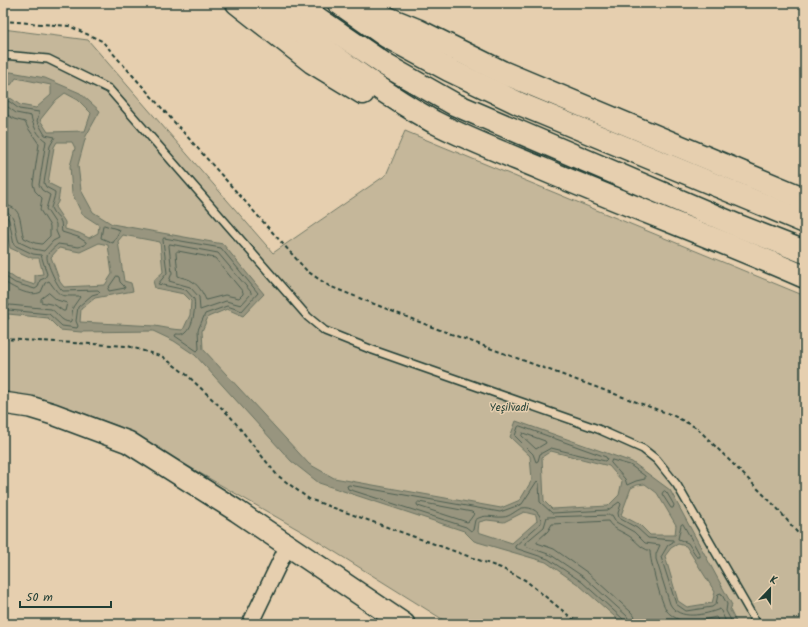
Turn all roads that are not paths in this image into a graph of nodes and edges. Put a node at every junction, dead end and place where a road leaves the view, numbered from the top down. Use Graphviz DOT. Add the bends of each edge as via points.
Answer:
graph roads {
  1 [pos="238,3"];
  2 [pos="266,3"];
  3 [pos="295,3"];
  4 [pos="339,3"];
  5 [pos="349,3"];
  6 [pos="3,55"];
  7 [pos="405,105"];
  8 [pos="805,199"];
  9 [pos="805,222"];
  10 [pos="805,252"];
  11 [pos="805,277"];
  12 [pos="3,404"];
  13 [pos="288,546"];
  14 [pos="250,624"];
  15 [pos="404,624"];
  16 [pos="757,624"];
  1 -- 7 [label="main road" via="312,62 361,93 380,102"];
  2 -- 7 [label="main road" via="358,74"];
  3 -- 10 [label="main road" via="386,66 454,104"];
  4 -- 9 [label="main road" via="386,36 520,104"];
  5 -- 8 [label="main road" via="417,30 509,75"];
  6 -- 16 [label="lane" via="48,59 109,89 308,317 325,331 598,429 643,449 657,460 677,485"];
  7 -- 11 [label="main road" via="470,138 567,180"];
  12 -- 13 [label="street" via="53,414 128,442"];
  13 -- 14 [label="street"];
  13 -- 15 [label="street"];
}
